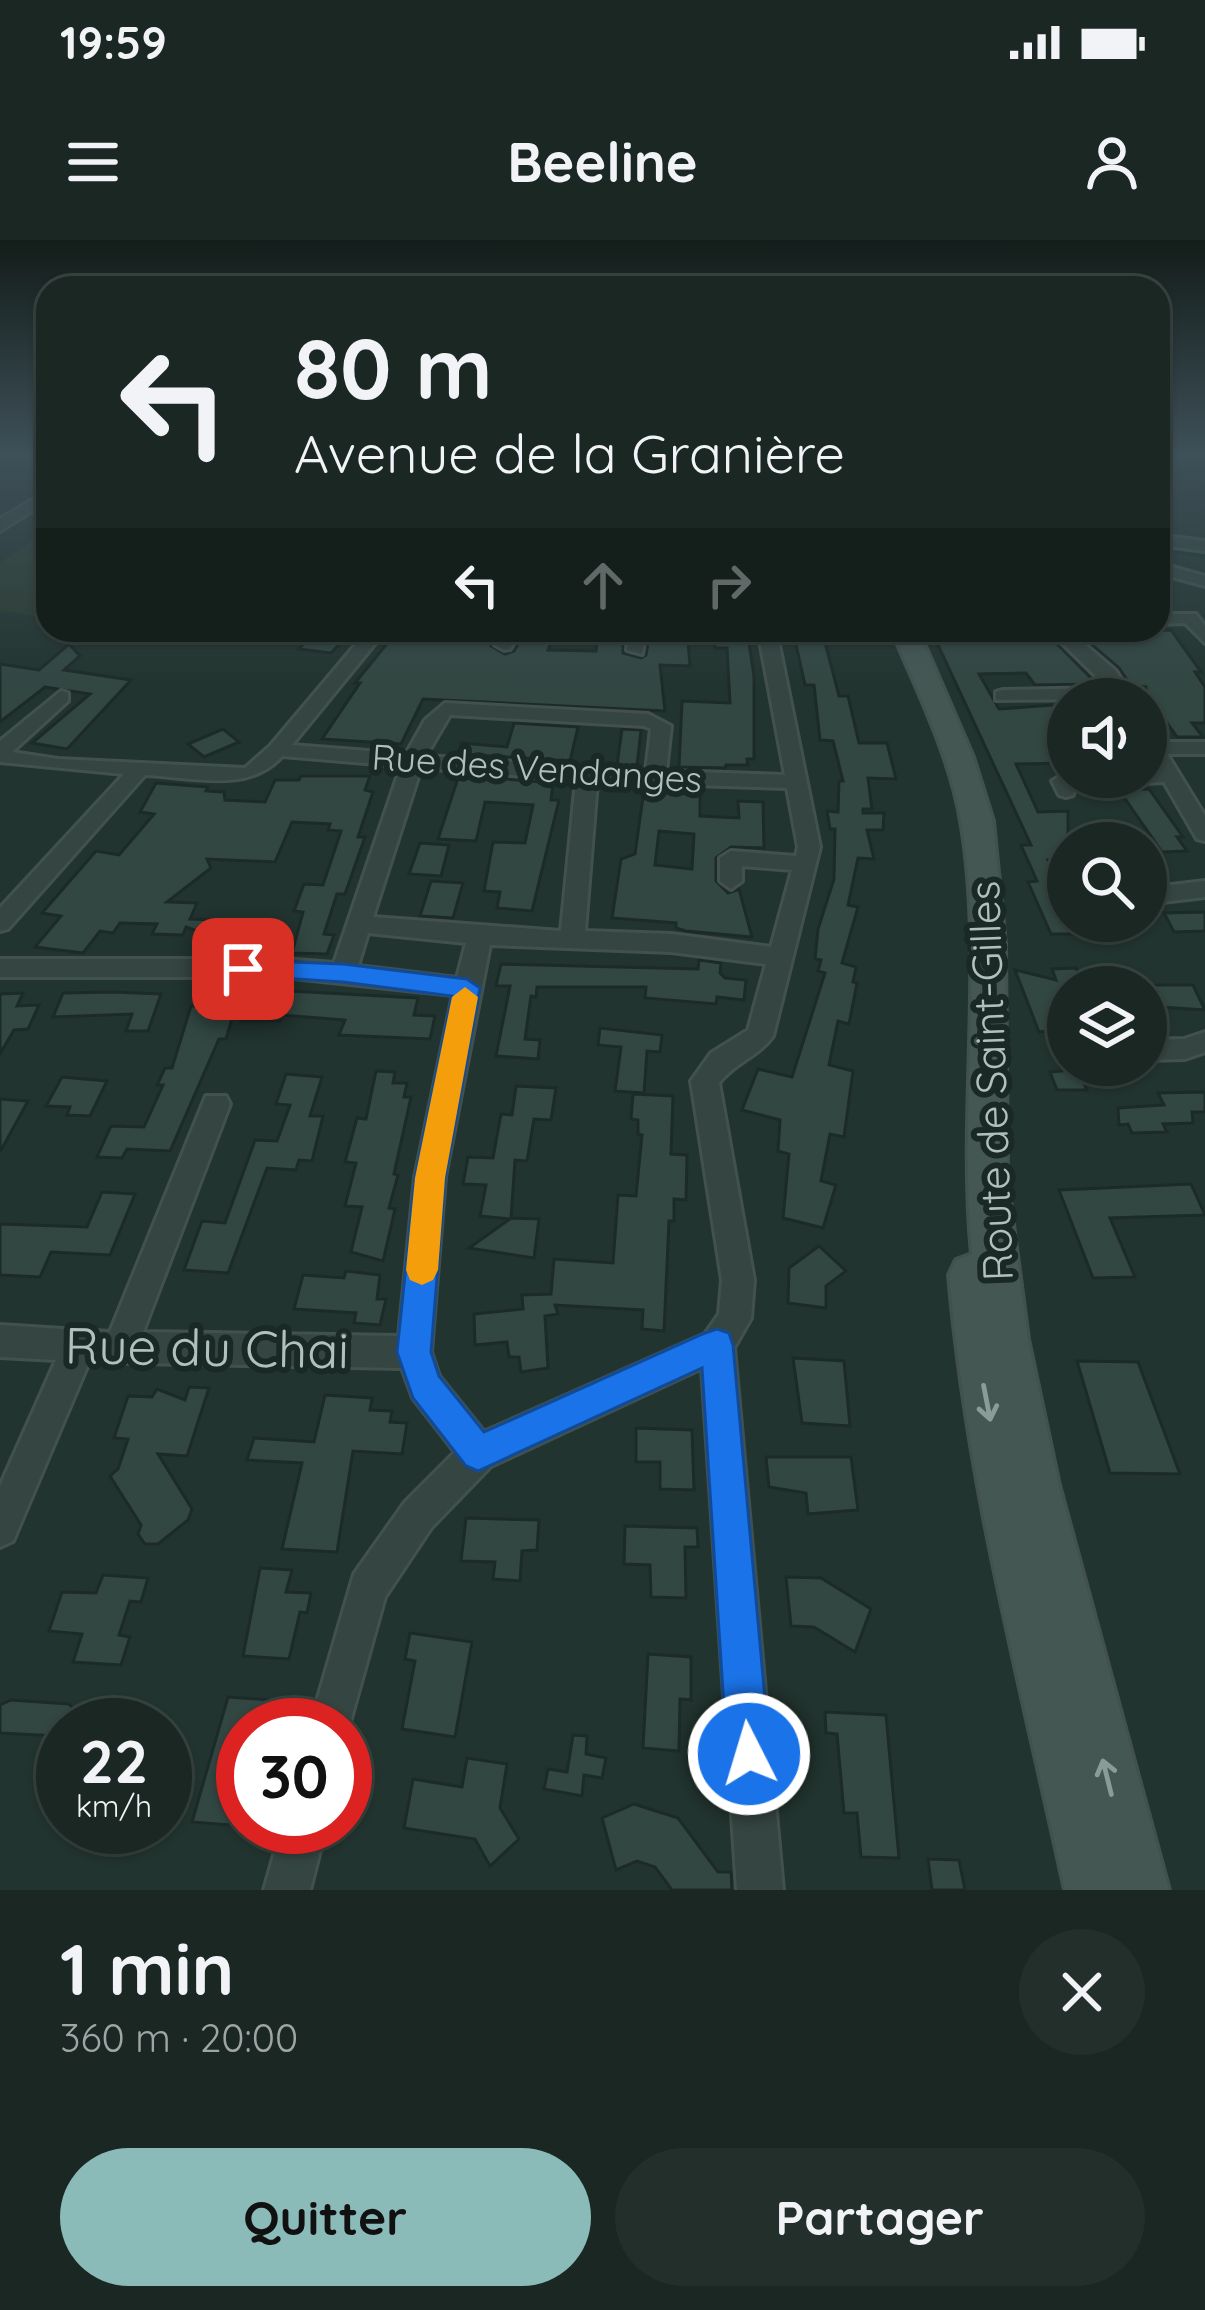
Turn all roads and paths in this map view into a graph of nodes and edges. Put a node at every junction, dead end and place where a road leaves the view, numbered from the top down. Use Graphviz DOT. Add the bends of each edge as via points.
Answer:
graph roads {
  1 [pos="1170,539"];
  2 [pos="1205,546"];
  3 [pos="1170,571"];
  4 [pos="1205,581"];
  5 [pos="1170,619"];
  6 [pos="1205,638"];
  7 [pos="366,642"];
  8 [pos="636,642"];
  9 [pos="769,642"];
  10 [pos="898,642"];
  11 [pos="910,642"];
  12 [pos="1076,642"];
  13 [pos="636,650"];
  14 [pos="1107,678"];
  15 [pos="1003,696"];
  16 [pos="1047,696"];
  17 [pos="61,697"];
  18 [pos="1167,744"];
  19 [pos="1205,748"];
  20 [pos="277,750"];
  21 [pos="0,754"];
  22 [pos="412,761"];
  23 [pos="140,769"];
  24 [pos="1167,772"];
  25 [pos="587,775"];
  26 [pos="1169,775"];
  27 [pos="655,778"];
  28 [pos="796,782"];
  29 [pos="1205,834"];
  30 [pos="806,864"];
  31 [pos="731,880"];
  32 [pos="1205,889"];
  33 [pos="1167,894"];
  34 [pos="0,923"];
  35 [pos="362,924"];
  36 [pos="481,936"];
  37 [pos="572,938"];
  38 [pos="780,957"];
  39 [pos="0,968"];
  40 [pos="343,973"];
  41 [pos="467,988"];
  42 [pos="1205,1042"];
  43 [pos="1167,1049"];
  44 [pos="216,1104"];
  45 [pos="0,1341"];
  46 [pos="717,1345"];
  47 [pos="80,1347"];
  48 [pos="120,1348"];
  49 [pos="414,1352"];
  50 [pos="478,1453"];
  51 [pos="1006,1504"];
  52 [pos="0,1528"];
  53 [pos="1085,1689"];
  54 [pos="339,1698"];
  55 [pos="1081,1820"];
  56 [pos="297,1854"];
  57 [pos="287,1890"];
  58 [pos="760,1890"];
  59 [pos="1098,1890"];
  60 [pos="1112,1890"];
  61 [pos="1136,1890"];
  1 -- 2 [label="street"];
  3 -- 4 [label="street"];
  5 -- 6 [label="street" via="1190,618"];
  7 -- 20 [label="street"];
  8 -- 13 [label="street"];
  9 -- 28 [label="street"];
  10 -- 51 [label="main road, Route de Saint-Gilles, one-way" via="968,821 976,920 969,1234 977,1351"];
  11 -- 53 [label="main road, Route de Saint-Gilles" via="977,821 987,944 986,1179 1004,1339"];
  12 -- 14 [label="street"];
  15 -- 16 [label="street"];
  17 -- 21 [label="street"];
  18 -- 19 [label="street"];
  20 -- 22 [label="street, Rue des Vendanges"];
  20 -- 23 [label="street" via="248,773"];
  21 -- 23 [label="street"];
  22 -- 25 [label="street, Rue des Vendanges"];
  22 -- 27 [label="street" via="445,709 648,720 661,726"];
  22 -- 35 [label="street"];
  23 -- 34 [label="street"];
  24 -- 26 [label="street"];
  25 -- 27 [label="street, Rue des Vendanges"];
  25 -- 37 [label="street"];
  26 -- 29 [label="street"];
  27 -- 28 [label="street, Rue des Vendanges"];
  28 -- 30 [label="street"];
  30 -- 31 [label="street" via="731,858"];
  30 -- 38 [label="street"];
  32 -- 33 [label="street"];
  35 -- 36 [label="street"];
  35 -- 40 [label="street"];
  36 -- 37 [label="street"];
  36 -- 41 [label="street"];
  37 -- 38 [label="street"];
  38 -- 46 [label="street" via="760,1036 721,1060 705,1081 738,1280 735,1318"];
  39 -- 40 [label="street"];
  40 -- 41 [label="street"];
  41 -- 49 [label="street" via="430,1178"];
  42 -- 43 [label="street"];
  44 -- 48 [label="street"];
  45 -- 47 [label="street, Rue du Chai"];
  46 -- 50 [label="street"];
  46 -- 58 [label="street"];
  47 -- 48 [label="street, Rue du Chai"];
  47 -- 52 [label="street"];
  48 -- 49 [label="street, Rue du Chai"];
  49 -- 50 [label="street" via="425,1386"];
  50 -- 54 [label="street" via="418,1515 368,1588"];
  51 -- 53 [label="main road" via="1023,1530 1066,1688"];
  51 -- 55 [label="main road, Route de Saint-Gilles"];
  61 -- 53 [label="main road, Route de Saint-Gilles, one-way"];
  55 -- 59 [label="main road, Route de Saint-Gilles"];
  55 -- 60 [label="main road"];
  56 -- 57 [label="street"];
}
